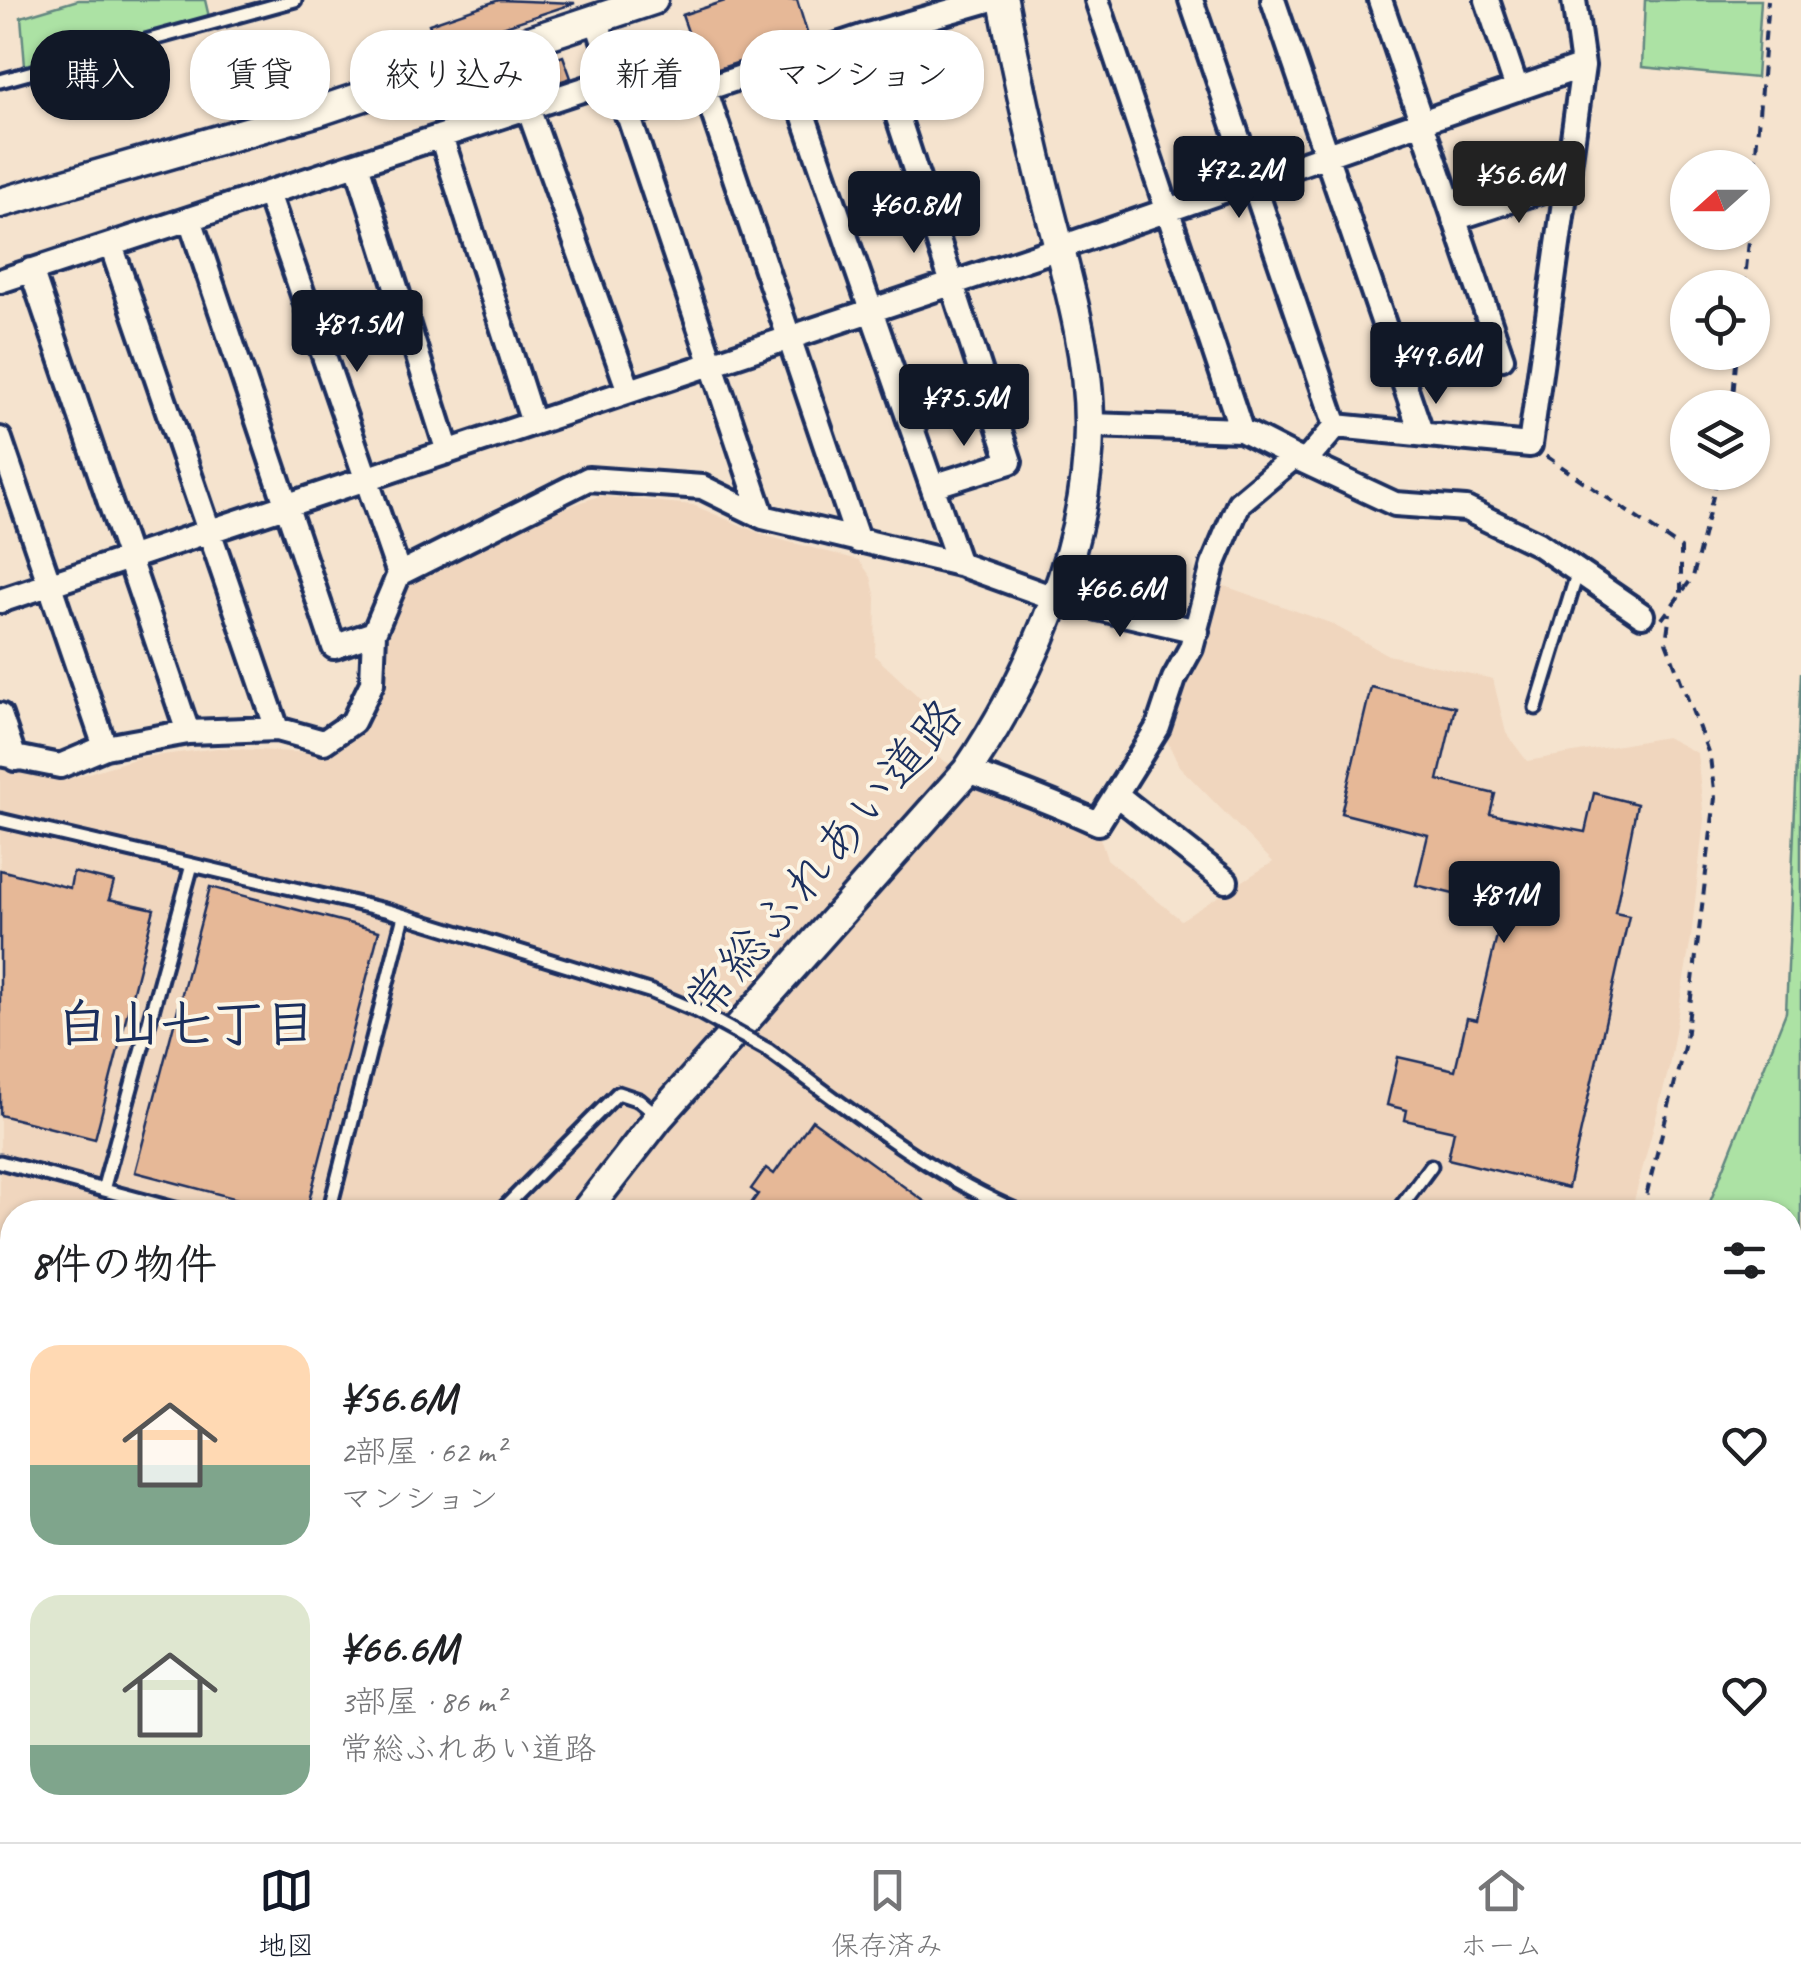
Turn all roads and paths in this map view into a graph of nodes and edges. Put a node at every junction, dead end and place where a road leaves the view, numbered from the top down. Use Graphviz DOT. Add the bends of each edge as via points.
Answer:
graph roads {
  1 [pos="294,0"];
  2 [pos="653,0"];
  3 [pos="989,0"];
  4 [pos="1003,0"];
  5 [pos="1097,0"];
  6 [pos="1191,0"];
  7 [pos="1272,0"];
  8 [pos="1380,0"];
  9 [pos="1487,0"];
  10 [pos="1574,0"];
  11 [pos="1768,0"];
  12 [pos="596,19"];
  13 [pos="599,30"];
  14 [pos="884,30"];
  15 [pos="1583,66"];
  16 [pos="0,81"];
  17 [pos="1516,89"];
  18 [pos="491,120"];
  19 [pos="532,120"];
  20 [pos="629,120"];
  21 [pos="716,120"];
  22 [pos="805,120"];
  23 [pos="898,120"];
  24 [pos="1421,122"];
  25 [pos="441,136"];
  26 [pos="1756,150"];
  27 [pos="1324,156"];
  28 [pos="357,164"];
  29 [pos="1254,180"];
  30 [pos="1567,182"];
  31 [pos="268,193"];
  32 [pos="0,202"];
  33 [pos="1168,210"];
  34 [pos="190,218"];
  35 [pos="1454,220"];
  36 [pos="110,244"];
  37 [pos="1059,248"];
  38 [pos="32,270"];
  39 [pos="0,281"];
  40 [pos="950,284"];
  41 [pos="870,311"];
  42 [pos="790,338"];
  43 [pos="1502,358"];
  44 [pos="710,364"];
  45 [pos="628,391"];
  46 [pos="533,424"];
  47 [pos="1090,425"];
  48 [pos="1336,426"];
  49 [pos="1241,430"];
  50 [pos="1421,432"];
  51 [pos="0,439"];
  52 [pos="1530,444"];
  53 [pos="448,452"];
  54 [pos="1300,460"];
  55 [pos="365,479"];
  56 [pos="934,486"];
  57 [pos="1715,490"];
  58 [pos="286,506"];
  59 [pos="763,517"];
  60 [pos="209,531"];
  61 [pos="858,542"];
  62 [pos="129,558"];
  63 [pos="959,564"];
  64 [pos="399,574"];
  65 [pos="1577,574"];
  66 [pos="50,584"];
  67 [pos="1054,598"];
  68 [pos="1681,598"];
  69 [pos="0,601"];
  70 [pos="1670,613"];
  71 [pos="1642,615"];
  72 [pos="1197,630"];
  73 [pos="374,633"];
  74 [pos="1536,708"];
  75 [pos="0,714"];
  76 [pos="277,730"];
  77 [pos="188,732"];
  78 [pos="105,747"];
  79 [pos="8,756"];
  80 [pos="967,770"];
  81 [pos="1118,796"];
  82 [pos="0,820"];
  83 [pos="192,865"];
  84 [pos="1226,880"];
  85 [pos="404,916"];
  86 [pos="659,1116"];
  87 [pos="0,1162"];
  88 [pos="1431,1166"];
  89 [pos="103,1190"];
  90 [pos="141,1200"];
  91 [pos="332,1200"];
  92 [pos="512,1200"];
  93 [pos="594,1200"];
  94 [pos="992,1200"];
  95 [pos="1406,1200"];
  96 [pos="1645,1200"];
  1 -- 16 [label="lane"];
  2 -- 12 [label="street"];
  3 -- 14 [label="street"];
  4 -- 37 [label="street, 常総ふれあい道路"];
  5 -- 33 [label="street"];
  6 -- 29 [label="street"];
  7 -- 27 [label="street"];
  8 -- 24 [label="street"];
  9 -- 17 [label="street"];
  10 -- 15 [label="street"];
  11 -- 26 [label="path"];
  12 -- 13 [label="street"];
  12 -- 32 [label="street" via="319,111"];
  15 -- 17 [label="street"];
  15 -- 30 [label="street"];
  17 -- 24 [label="street"];
  18 -- 25 [label="street"];
  19 -- 45 [label="street"];
  20 -- 44 [label="street"];
  21 -- 42 [label="street"];
  22 -- 41 [label="street"];
  23 -- 40 [label="street"];
  24 -- 27 [label="street"];
  24 -- 35 [label="street"];
  25 -- 28 [label="street"];
  25 -- 46 [label="street"];
  27 -- 29 [label="street"];
  27 -- 50 [label="street"];
  28 -- 31 [label="street"];
  28 -- 53 [label="street"];
  29 -- 33 [label="street"];
  29 -- 48 [label="street"];
  30 -- 35 [label="street"];
  30 -- 52 [label="street"];
  31 -- 34 [label="street"];
  31 -- 55 [label="street"];
  33 -- 37 [label="street"];
  33 -- 49 [label="street"];
  34 -- 36 [label="street"];
  34 -- 58 [label="street"];
  35 -- 43 [label="street"];
  36 -- 38 [label="street"];
  36 -- 60 [label="street"];
  37 -- 40 [label="street"];
  37 -- 47 [label="street, 常総ふれあい道路"];
  38 -- 39 [label="street"];
  38 -- 62 [label="street"];
  40 -- 41 [label="street"];
  40 -- 56 [label="street" via="1010,462"];
  41 -- 42 [label="street"];
  41 -- 56 [label="street"];
  42 -- 44 [label="street"];
  42 -- 61 [label="street"];
  44 -- 45 [label="street"];
  44 -- 59 [label="street"];
  45 -- 46 [label="street"];
  46 -- 53 [label="street"];
  47 -- 49 [label="street"];
  47 -- 67 [label="street, 常総ふれあい道路" via="1072,537"];
  48 -- 50 [label="street"];
  48 -- 54 [label="street"];
  49 -- 54 [label="street"];
  50 -- 52 [label="street"];
  51 -- 66 [label="street"];
  52 -- 68 [label="path" via="1681,548"];
  53 -- 55 [label="street"];
  54 -- 65 [label="street" via="1394,504 1466,509 1538,544"];
  54 -- 72 [label="street" via="1239,503 1213,565"];
  55 -- 58 [label="street"];
  55 -- 64 [label="street"];
  56 -- 63 [label="street"];
  57 -- 68 [label="path" via="1693,577"];
  58 -- 60 [label="street"];
  58 -- 73 [label="street" via="334,648"];
  59 -- 61 [label="street"];
  59 -- 64 [label="street" via="702,487 588,479"];
  60 -- 62 [label="street"];
  60 -- 76 [label="street"];
  61 -- 63 [label="street"];
  62 -- 66 [label="street"];
  62 -- 77 [label="street"];
  63 -- 67 [label="street"];
  64 -- 73 [label="street"];
  65 -- 71 [label="street"];
  65 -- 74 [label="lane"];
  66 -- 69 [label="street"];
  66 -- 78 [label="street"];
  67 -- 72 [label="street"];
  67 -- 80 [label="street, 常総ふれあい道路" via="1021,682"];
  68 -- 70 [label="path"];
  70 -- 71 [label="path" via="1660,621"];
  70 -- 96 [label="path" via="1666,642 1710,757 1715,798 1686,1039"];
  72 -- 81 [label="street" via="1158,728"];
  73 -- 76 [label="street" via="372,683 353,722 324,742"];
  75 -- 79 [label="street"];
  76 -- 77 [label="street"];
  77 -- 78 [label="street"];
  78 -- 79 [label="street" via="60,766"];
  80 -- 81 [label="street" via="1098,823"];
  80 -- 86 [label="street, 常総ふれあい道路"];
  81 -- 84 [label="street"];
  82 -- 83 [label="lane"];
  83 -- 85 [label="lane"];
  83 -- 89 [label="lane"];
  85 -- 91 [label="lane"];
  85 -- 94 [label="lane, bridge" via="698,1011 768,1050 915,1158"];
  86 -- 92 [label="lane" via="618,1093"];
  86 -- 93 [label="street, 常総ふれあい道路"];
  87 -- 89 [label="lane"];
  88 -- 95 [label="lane"];
  89 -- 90 [label="lane"];
}
